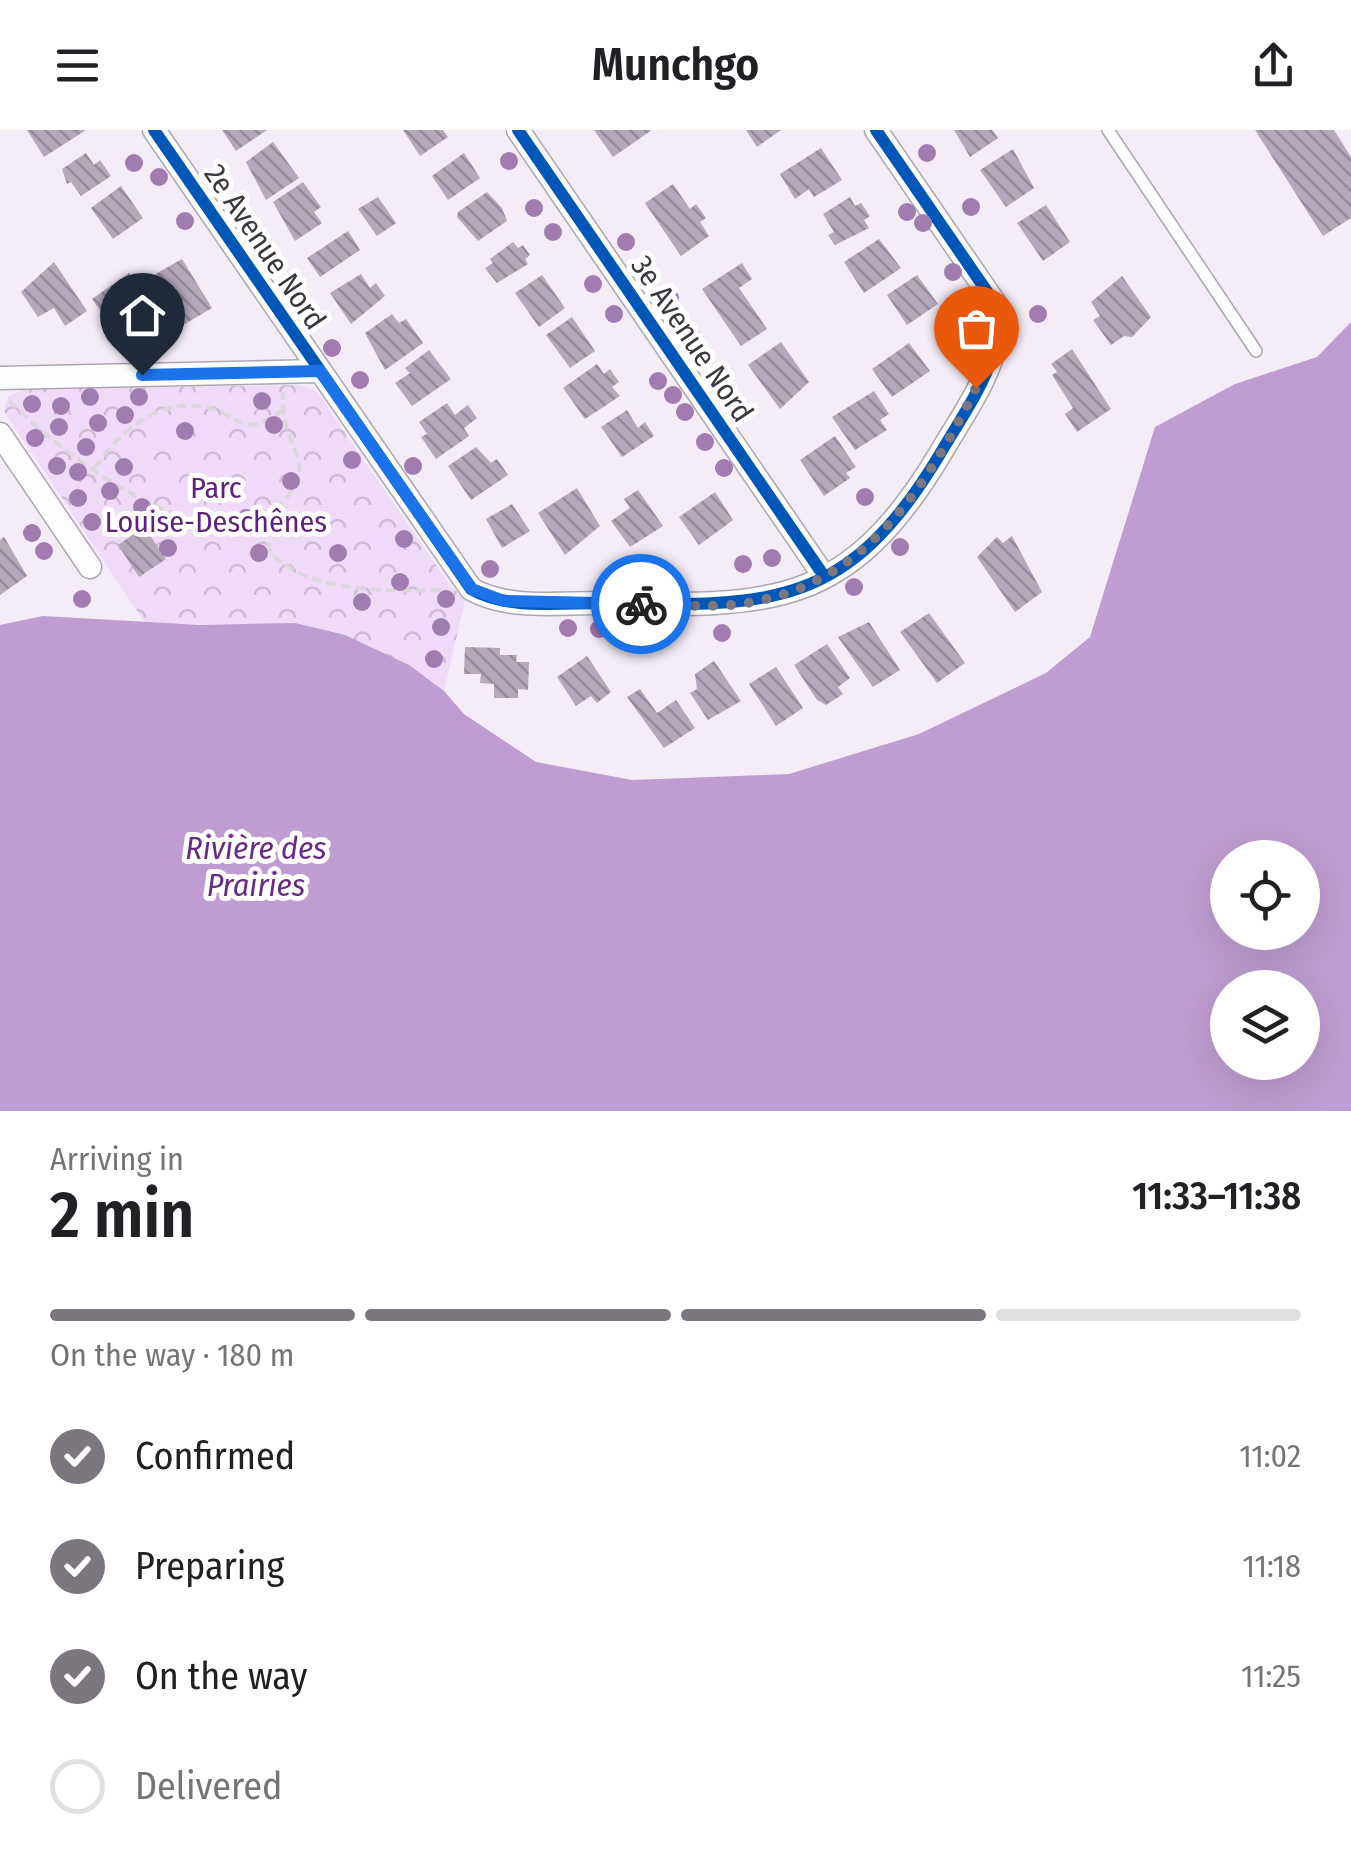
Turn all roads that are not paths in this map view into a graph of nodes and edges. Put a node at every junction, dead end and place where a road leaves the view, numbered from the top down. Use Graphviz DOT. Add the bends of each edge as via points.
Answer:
graph roads {
  1 [pos="154,130"];
  2 [pos="518,130"];
  3 [pos="876,130"];
  4 [pos="1108,130"];
  5 [pos="1256,351"];
  6 [pos="320,371"];
  7 [pos="0,378"];
  8 [pos="0,434"];
  9 [pos="90,567"];
  10 [pos="824,576"];
  1 -- 6 [label="street, 2e Avenue Nord"];
  2 -- 10 [label="street, 3e Avenue Nord"];
  3 -- 10 [label="street" via="999,309 994,354 906,508 858,556"];
  4 -- 5 [label="lane"];
  6 -- 7 [label="street"];
  6 -- 10 [label="street, 2e Avenue Nord" via="472,589 504,601 736,604"];
  8 -- 9 [label="street"];
}
